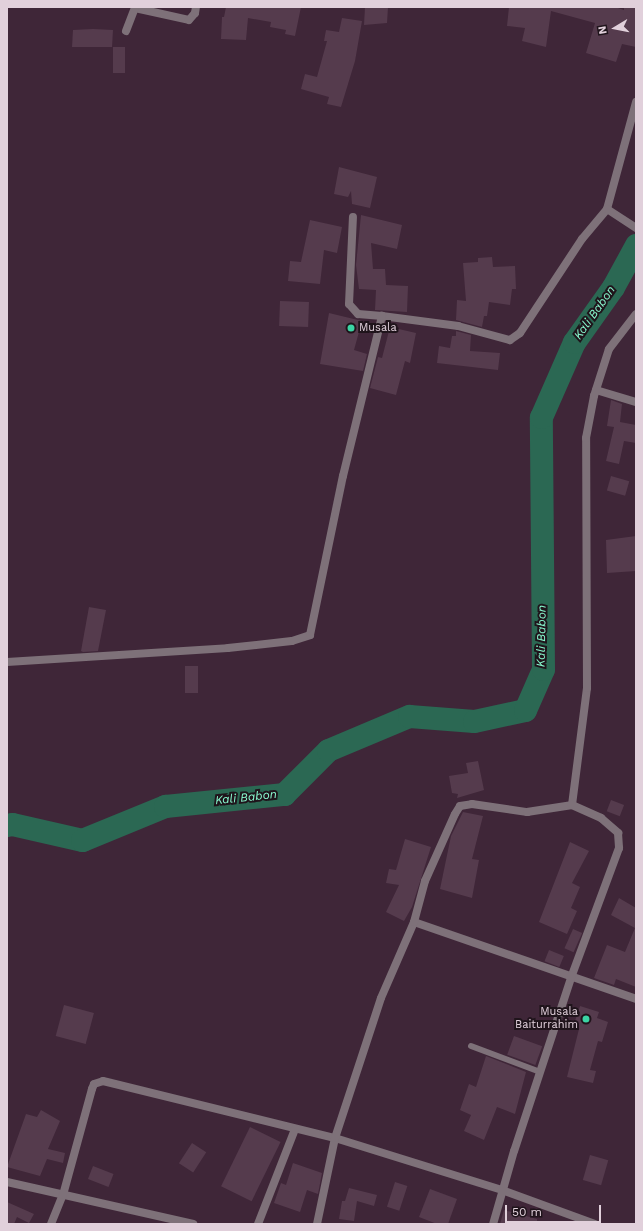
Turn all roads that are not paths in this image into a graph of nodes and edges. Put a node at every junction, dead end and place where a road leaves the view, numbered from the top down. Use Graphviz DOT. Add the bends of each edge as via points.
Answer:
graph roads {
  1 [pos="135,7"];
  2 [pos="196,7"];
  3 [pos="126,31"];
  4 [pos="636,102"];
  5 [pos="607,209"];
  6 [pos="353,217"];
  7 [pos="636,228"];
  8 [pos="636,314"];
  9 [pos="382,316"];
  10 [pos="596,390"];
  11 [pos="636,402"];
  12 [pos="7,662"];
  13 [pos="572,805"];
  14 [pos="414,922"];
  15 [pos="572,975"];
  16 [pos="636,999"];
  17 [pos="471,1046"];
  18 [pos="540,1072"];
  19 [pos="295,1129"];
  20 [pos="335,1138"];
  21 [pos="7,1182"];
  22 [pos="502,1190"];
  23 [pos="63,1195"];
  24 [pos="51,1224"];
  25 [pos="193,1224"];
  26 [pos="258,1224"];
  27 [pos="317,1224"];
  28 [pos="493,1224"];
  29 [pos="595,1224"];
  1 -- 2 [label="street" via="188,20 195,13"];
  1 -- 3 [label="street"];
  4 -- 5 [label="street"];
  5 -- 7 [label="street"];
  5 -- 9 [label="street" via="582,239 514,339 503,340 458,326"];
  6 -- 9 [label="street" via="348,304 358,314"];
  8 -- 10 [label="street" via="609,349"];
  9 -- 12 [label="street" via="343,476 310,635 292,641 228,648"];
  10 -- 11 [label="street"];
  10 -- 13 [label="street" via="586,438 587,688"];
  13 -- 14 [label="street" via="527,812 472,804 460,806 425,881"];
  13 -- 15 [label="street" via="601,818 618,833 620,841"];
  14 -- 15 [label="street"];
  14 -- 20 [label="street" via="381,998"];
  15 -- 16 [label="street"];
  15 -- 18 [label="street"];
  17 -- 18 [label="lane"];
  18 -- 22 [label="street"];
  19 -- 20 [label="street"];
  19 -- 23 [label="street" via="98,1082 92,1089"];
  19 -- 26 [label="street"];
  20 -- 22 [label="street"];
  20 -- 27 [label="street"];
  21 -- 23 [label="street"];
  22 -- 28 [label="street"];
  22 -- 29 [label="street"];
  23 -- 24 [label="street"];
  23 -- 25 [label="street"];
}
